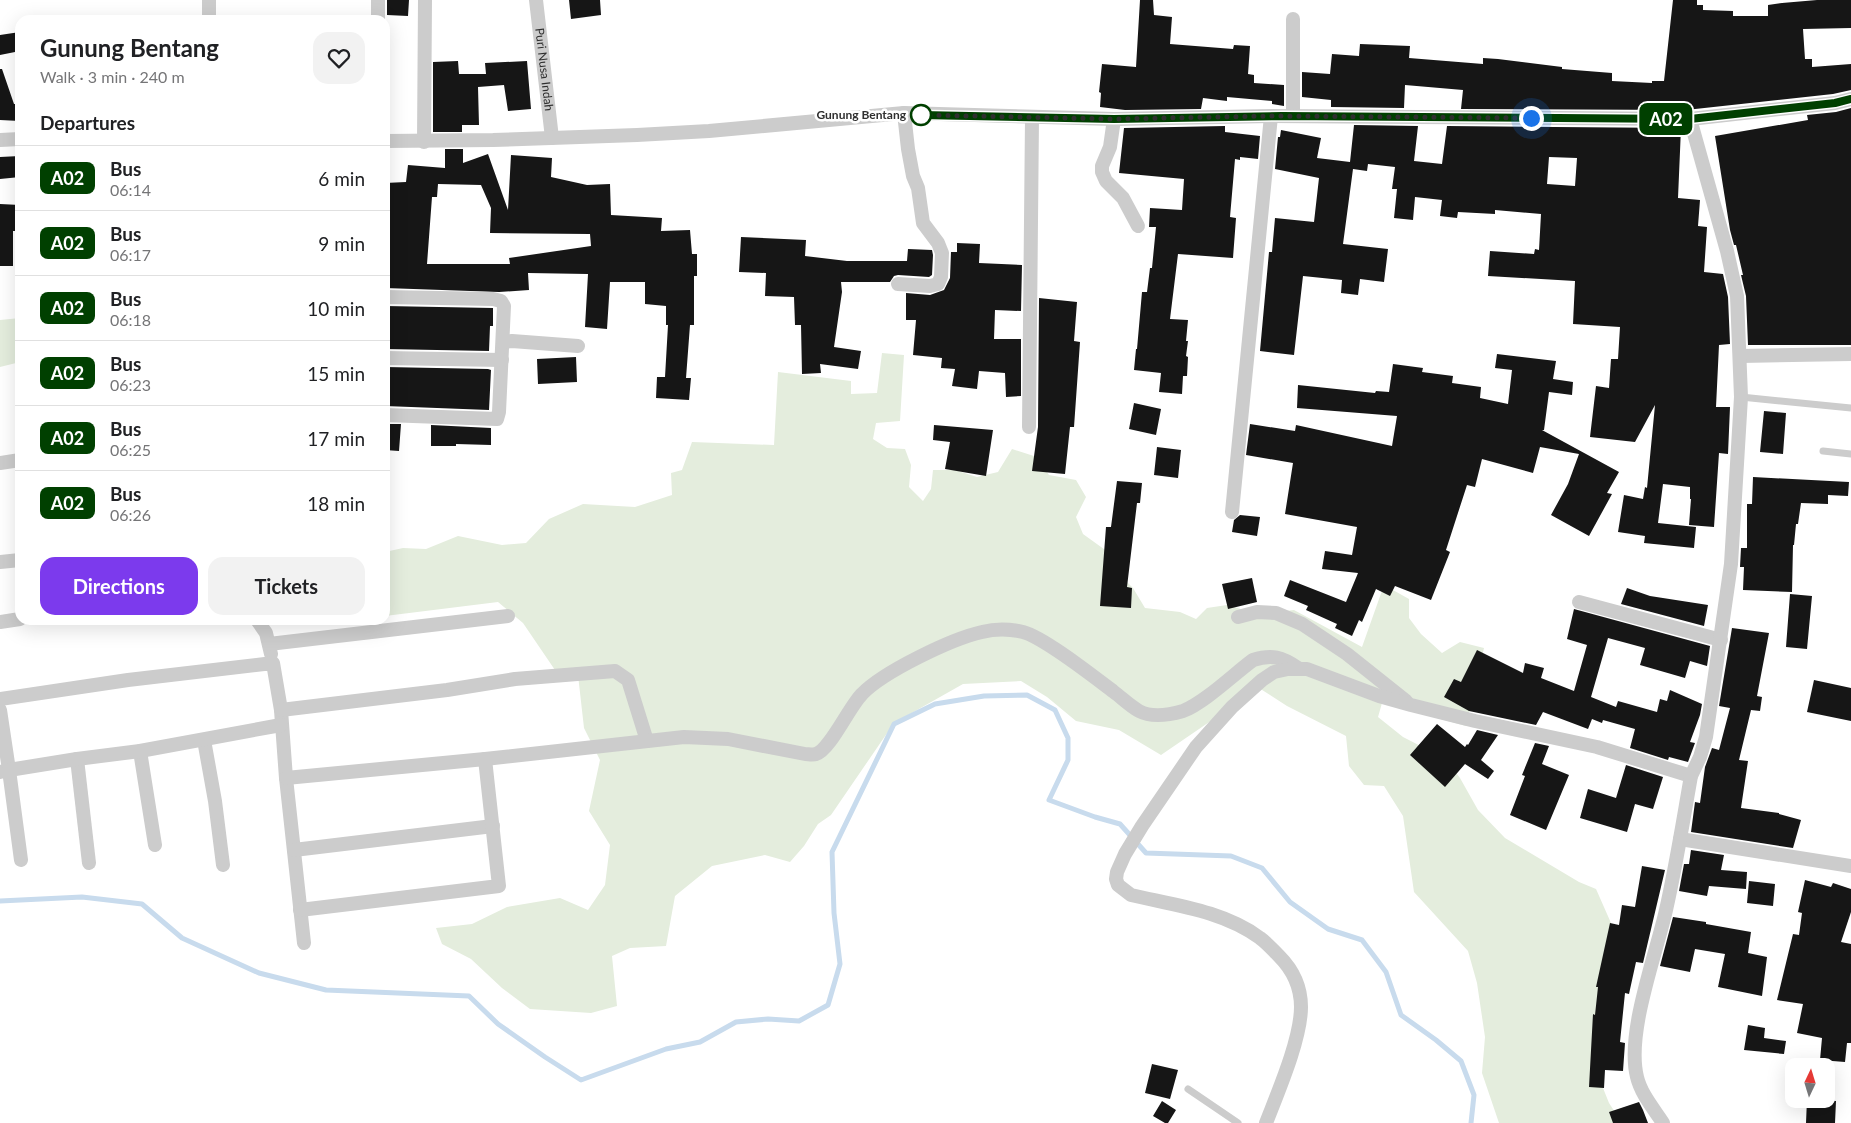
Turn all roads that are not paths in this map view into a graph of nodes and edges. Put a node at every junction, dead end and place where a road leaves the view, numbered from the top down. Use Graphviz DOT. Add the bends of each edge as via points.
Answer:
graph roads {
  1 [pos="209,0"];
  2 [pos="378,0"];
  3 [pos="425,0"];
  4 [pos="536,0"];
  5 [pos="209,15"];
  6 [pos="378,15"];
  7 [pos="1293,19"];
  8 [pos="1851,99"];
  9 [pos="904,114"];
  10 [pos="1271,116"];
  11 [pos="1293,116"];
  12 [pos="1032,118"];
  13 [pos="1114,119"];
  14 [pos="1690,119"];
  15 [pos="552,138"];
  16 [pos="15,139"];
  17 [pos="0,140"];
  18 [pos="390,141"];
  19 [pos="424,142"];
  20 [pos="1138,226"];
  21 [pos="898,284"];
  22 [pos="390,297"];
  23 [pos="503,342"];
  24 [pos="578,346"];
  25 [pos="1851,354"];
  26 [pos="1740,356"];
  27 [pos="390,358"];
  28 [pos="502,360"];
  29 [pos="1741,397"];
  30 [pos="1851,408"];
  31 [pos="390,415"];
  32 [pos="1029,428"];
  33 [pos="1823,452"];
  34 [pos="1851,454"];
  35 [pos="15,461"];
  36 [pos="0,463"];
  37 [pos="1232,512"];
  38 [pos="15,560"];
  39 [pos="0,562"];
  40 [pos="1579,602"];
  41 [pos="508,616"];
  42 [pos="1238,617"];
  43 [pos="15,620"];
  44 [pos="0,622"];
  45 [pos="260,625"];
  46 [pos="1721,640"];
  47 [pos="268,644"];
  48 [pos="273,663"];
  49 [pos="1298,668"];
  50 [pos="0,699"];
  51 [pos="1411,705"];
  52 [pos="0,710"];
  53 [pos="280,710"];
  54 [pos="0,714"];
  55 [pos="281,725"];
  56 [pos="204,740"];
  57 [pos="647,741"];
  58 [pos="140,751"];
  59 [pos="77,759"];
  60 [pos="485,759"];
  61 [pos="4,771"];
  62 [pos="1691,776"];
  63 [pos="286,778"];
  64 [pos="493,826"];
  65 [pos="1680,839"];
  66 [pos="155,846"];
  67 [pos="294,850"];
  68 [pos="21,860"];
  69 [pos="89,863"];
  70 [pos="223,865"];
  71 [pos="1851,866"];
  72 [pos="300,910"];
  73 [pos="304,943"];
  74 [pos="1188,1089"];
  75 [pos="1238,1123"];
  76 [pos="1266,1123"];
  77 [pos="1663,1123"];
  1 -- 5 [label="street"];
  2 -- 6 [label="street"];
  3 -- 19 [label="street"];
  4 -- 15 [label="street, Puri Nusa Indah"];
  7 -- 11 [label="street"];
  8 -- 14 [label="street"];
  9 -- 12 [label="street"];
  9 -- 15 [label="street" via="709,131"];
  9 -- 21 [label="street" via="923,223 942,253 938,284"];
  10 -- 11 [label="street"];
  10 -- 13 [label="street"];
  10 -- 37 [label="street"];
  11 -- 14 [label="street"];
  12 -- 13 [label="street"];
  12 -- 32 [label="street"];
  13 -- 20 [label="street" via="1102,172 1106,181 1123,198"];
  14 -- 26 [label="street" via="1735,287"];
  15 -- 19 [label="street"];
  16 -- 17 [label="street"];
  18 -- 19 [label="street"];
  22 -- 23 [label="street" via="497,299 504,306"];
  23 -- 24 [label="street"];
  23 -- 28 [label="street"];
  25 -- 26 [label="street"];
  26 -- 29 [label="street"];
  27 -- 28 [label="street"];
  28 -- 31 [label="street" via="497,419"];
  29 -- 30 [label="lane"];
  29 -- 46 [label="street" via="1731,564"];
  33 -- 34 [label="lane"];
  35 -- 36 [label="street"];
  38 -- 39 [label="street"];
  40 -- 46 [label="street"];
  41 -- 47 [label="street"];
  42 -- 51 [label="street" via="1257,612 1276,613 1302,624 1347,654"];
  43 -- 44 [label="street"];
  45 -- 47 [label="street"];
  46 -- 62 [label="street" via="1706,737"];
  47 -- 48 [label="street"];
  48 -- 50 [label="street"];
  48 -- 53 [label="street"];
  49 -- 51 [label="street"];
  49 -- 57 [label="street" via="1280,657 1253,660 1199,702 1161,716 1139,712 1043,642 1024,632 984,631 959,638 875,682 850,707 833,738 816,754 728,739 684,737"];
  49 -- 76 [label="street" via="1274,672 1262,680 1196,747 1125,854 1116,879 1122,890 1131,895 1224,918 1258,936 1292,972 1299,987 1301,1008 1283,1076"];
  51 -- 62 [label="street" via="1597,747"];
  52 -- 54 [label="street"];
  53 -- 55 [label="street"];
  53 -- 57 [label="street" via="514,679 615,671 628,680"];
  54 -- 61 [label="street"];
  55 -- 56 [label="street"];
  55 -- 63 [label="street"];
  56 -- 58 [label="street"];
  56 -- 70 [label="street"];
  57 -- 60 [label="street"];
  58 -- 59 [label="street"];
  58 -- 66 [label="street"];
  59 -- 61 [label="street"];
  59 -- 69 [label="street"];
  60 -- 63 [label="street"];
  60 -- 64 [label="street"];
  61 -- 68 [label="street"];
  62 -- 65 [label="street"];
  63 -- 67 [label="street"];
  64 -- 67 [label="street"];
  64 -- 72 [label="street" via="499,886"];
  65 -- 71 [label="street"];
  65 -- 77 [label="street" via="1666,912 1640,1015 1635,1054 1642,1090"];
  67 -- 72 [label="street"];
  72 -- 73 [label="street"];
  74 -- 75 [label="lane"];
}
